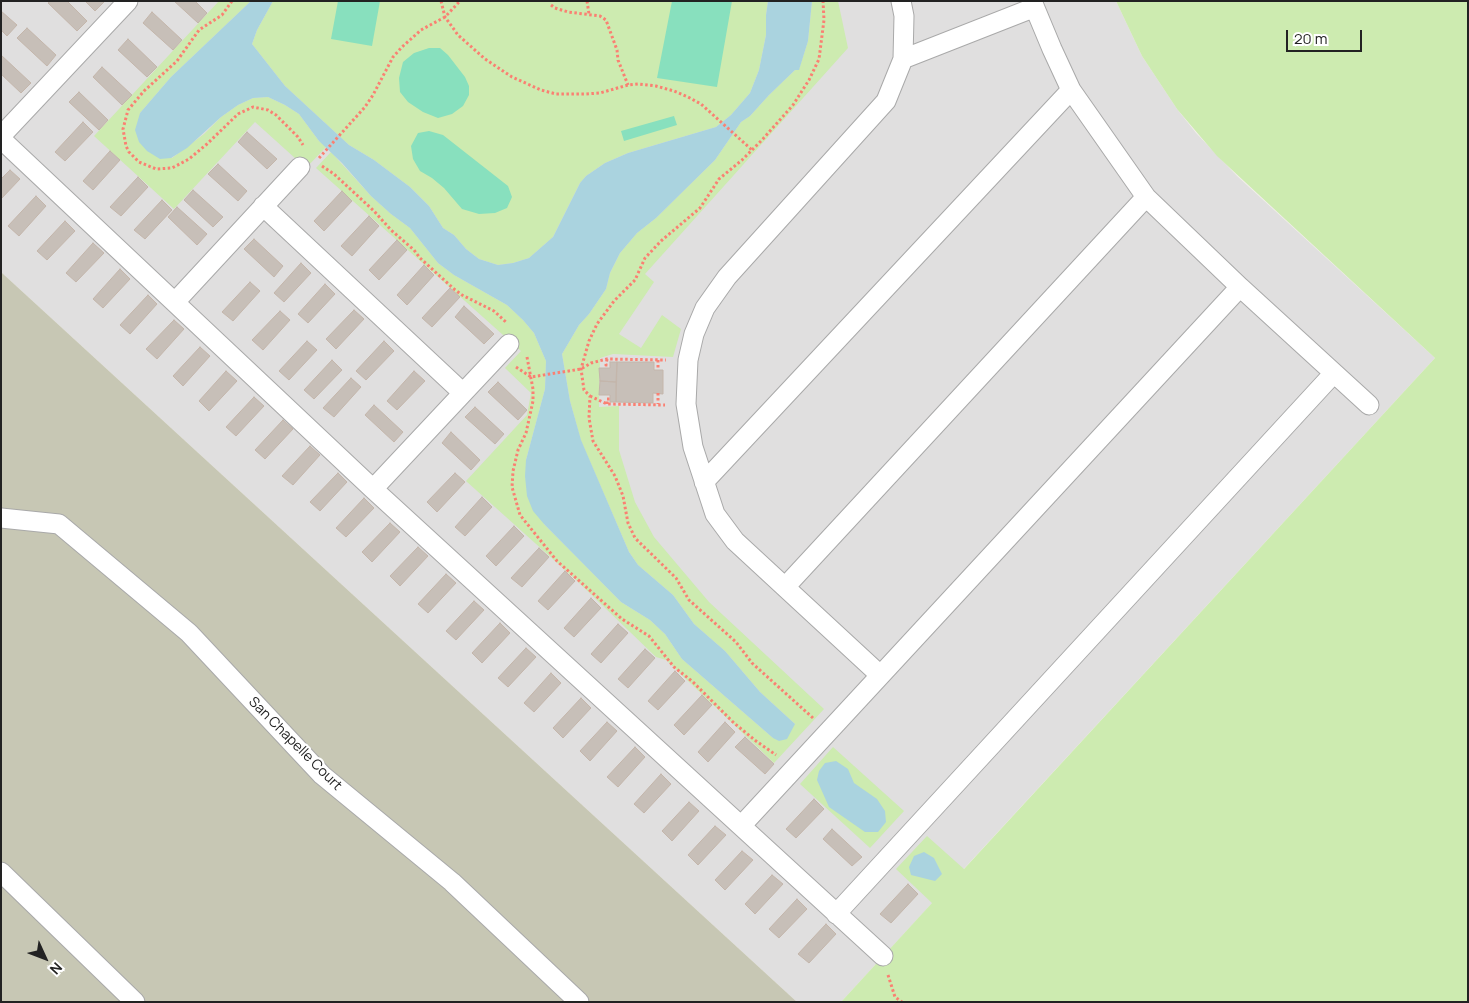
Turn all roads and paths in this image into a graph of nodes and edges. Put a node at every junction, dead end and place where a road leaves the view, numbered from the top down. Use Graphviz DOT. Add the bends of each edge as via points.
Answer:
graph roads {
  1 [pos="128,1"];
  2 [pos="441,1"];
  3 [pos="460,1"];
  4 [pos="587,1"];
  5 [pos="900,1"];
  6 [pos="552,5"];
  7 [pos="1033,5"];
  8 [pos="589,14"];
  9 [pos="445,17"];
  10 [pos="903,59"];
  11 [pos="628,85"];
  12 [pos="1071,90"];
  13 [pos="1,138"];
  14 [pos="752,150"];
  15 [pos="322,155"];
  16 [pos="300,166"];
  17 [pos="1146,197"];
  18 [pos="263,206"];
  19 [pos="1240,287"];
  20 [pos="175,302"];
  21 [pos="509,344"];
  22 [pos="607,360"];
  23 [pos="658,360"];
  24 [pos="688,360"];
  25 [pos="610,364"];
  26 [pos="658,370"];
  27 [pos="1334,373"];
  28 [pos="538,377"];
  29 [pos="463,393"];
  30 [pos="658,393"];
  31 [pos="590,396"];
  32 [pos="610,399"];
  33 [pos="607,404"];
  34 [pos="658,404"];
  35 [pos="686,404"];
  36 [pos="1369,405"];
  37 [pos="704,482"];
  38 [pos="373,489"];
  39 [pos="1,518"];
  40 [pos="786,586"];
  41 [pos="880,675"];
  42 [pos="741,826"];
  43 [pos="1,872"];
  44 [pos="836,914"];
  45 [pos="883,956"];
  46 [pos="135,1002"];
  47 [pos="579,1002"];
  48 [pos="902,1002"];
  1 -- 13 [label="street"];
  2 -- 9 [label="path"];
  3 -- 9 [label="path"];
  4 -- 8 [label="path"];
  5 -- 10 [label="street" via="904,16"];
  6 -- 8 [label="path" via="568,12"];
  7 -- 10 [label="street"];
  7 -- 12 [label="street"];
  8 -- 11 [label="path" via="606,20"];
  9 -- 11 [label="path" via="471,48 497,69 541,90 556,94 586,94"];
  9 -- 15 [label="path" via="416,34 402,47 373,95"];
  10 -- 24 [label="street" via="886,101 726,276 705,308"];
  11 -- 14 [label="path" via="656,86 694,100"];
  12 -- 17 [label="street"];
  12 -- 37 [label="street"];
  13 -- 20 [label="street"];
  16 -- 18 [label="street"];
  17 -- 19 [label="street"];
  17 -- 40 [label="street"];
  18 -- 20 [label="street"];
  18 -- 29 [label="street"];
  19 -- 27 [label="street"];
  19 -- 41 [label="street"];
  20 -- 38 [label="street"];
  21 -- 29 [label="street"];
  22 -- 23 [label="path"];
  22 -- 25 [label="path" via="606,365"];
  22 -- 28 [label="path" via="581,369"];
  23 -- 24 [label="path"];
  23 -- 26 [label="path"];
  24 -- 35 [label="street"];
  27 -- 36 [label="street"];
  27 -- 44 [label="street"];
  29 -- 38 [label="street"];
  30 -- 34 [label="path"];
  31 -- 33 [label="path"];
  32 -- 33 [label="path" via="607,399"];
  33 -- 34 [label="path"];
  34 -- 35 [label="path"];
  35 -- 37 [label="street" via="693,447"];
  37 -- 40 [label="street" via="715,514 735,541"];
  38 -- 42 [label="street"];
  39 -- 47 [label="street, San Chapelle Court" via="58,524 189,633 322,775 452,882"];
  40 -- 41 [label="street"];
  41 -- 42 [label="street"];
  42 -- 44 [label="street"];
  43 -- 46 [label="street"];
  44 -- 45 [label="street"];
  45 -- 48 [label="path" via="895,997"];
}
